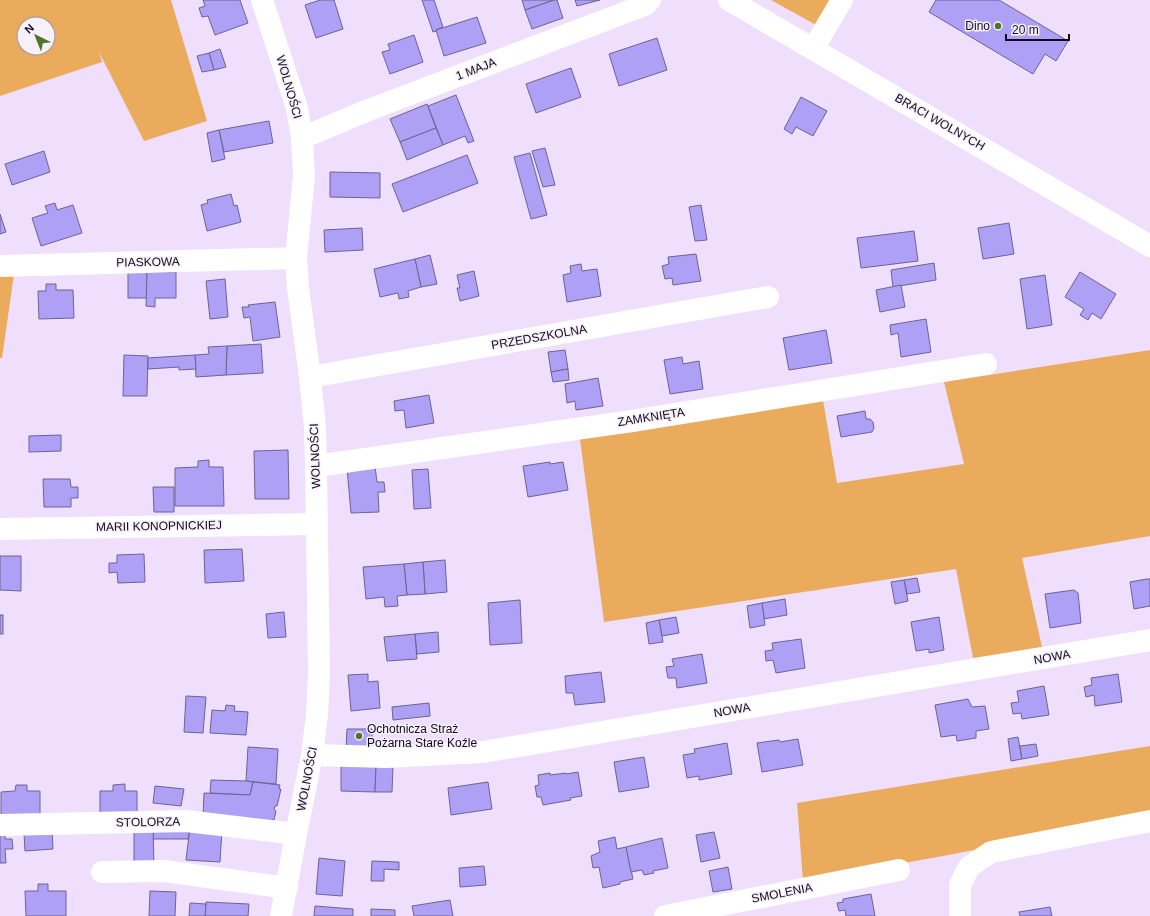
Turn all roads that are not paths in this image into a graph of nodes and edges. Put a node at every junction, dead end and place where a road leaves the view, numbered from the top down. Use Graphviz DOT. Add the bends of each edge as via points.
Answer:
graph roads {
  1 [pos="262,0"];
  2 [pos="650,0"];
  3 [pos="729,0"];
  4 [pos="842,0"];
  5 [pos="813,49"];
  6 [pos="302,138"];
  7 [pos="1150,246"];
  8 [pos="296,258"];
  9 [pos="0,266"];
  10 [pos="768,297"];
  11 [pos="986,364"];
  12 [pos="310,377"];
  13 [pos="316,466"];
  14 [pos="317,524"];
  15 [pos="0,529"];
  16 [pos="1150,640"];
  17 [pos="312,755"];
  18 [pos="1150,821"];
  19 [pos="0,825"];
  20 [pos="296,834"];
  21 [pos="899,870"];
  22 [pos="102,872"];
  23 [pos="286,888"];
  24 [pos="282,916"];
  25 [pos="665,916"];
  26 [pos="960,916"];
  1 -- 6 [label="street, WOLNOŚCI" via="297,108"];
  2 -- 6 [label="street, 1 MAJA" via="645,5 366,111"];
  3 -- 5 [label="street, BRACI WOLNYCH"];
  4 -- 5 [label="street"];
  5 -- 7 [label="street, BRACI WOLNYCH"];
  6 -- 8 [label="street, WOLNOŚCI" via="304,176"];
  8 -- 9 [label="street, PIASKOWA"];
  8 -- 12 [label="street, WOLNOŚCI"];
  10 -- 12 [label="street, PRZEDSZKOLNA"];
  11 -- 13 [label="street, ZAMKNIĘTA" via="632,421"];
  12 -- 13 [label="street, WOLNOŚCI"];
  13 -- 14 [label="street, WOLNOŚCI"];
  14 -- 15 [label="street, MARII KONOPNICKIEJ"];
  14 -- 17 [label="street, WOLNOŚCI" via="319,673 318,715"];
  16 -- 17 [label="street, NOWA" via="483,752 387,757"];
  17 -- 20 [label="street, WOLNOŚCI"];
  18 -- 26 [label="street" via="991,852 969,867 960,885"];
  19 -- 20 [label="street, STOLORZA" via="186,821"];
  20 -- 23 [label="street, WOLNOŚCI"];
  21 -- 25 [label="street, SMOLENIA"];
  22 -- 23 [label="street" via="164,871"];
  23 -- 24 [label="street, WOLNOŚCI"];
}
